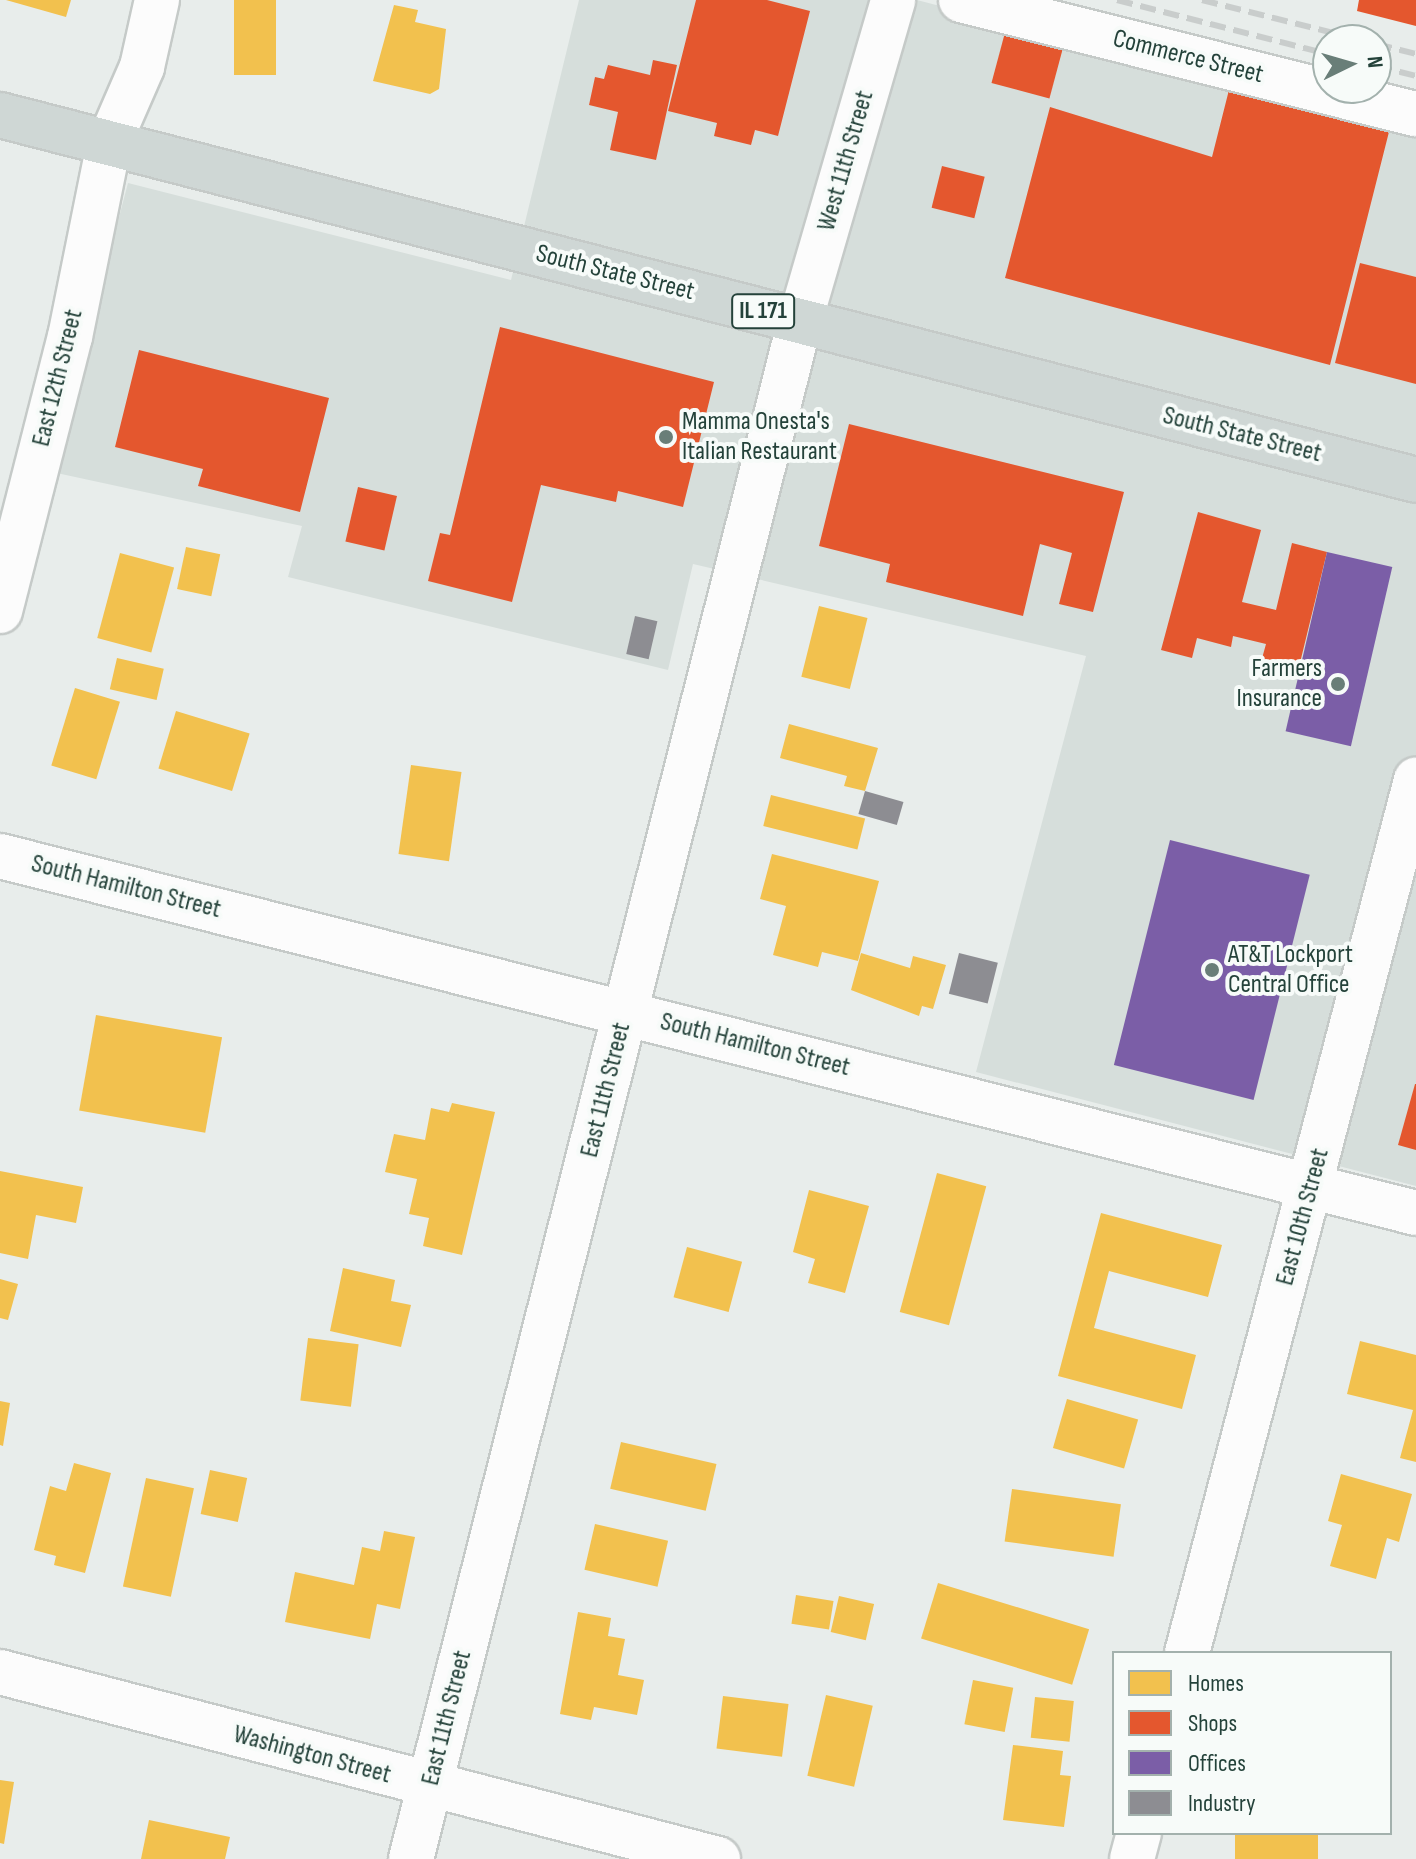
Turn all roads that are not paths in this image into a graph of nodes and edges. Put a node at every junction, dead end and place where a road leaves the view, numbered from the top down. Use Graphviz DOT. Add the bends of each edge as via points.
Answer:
graph roads {
  1 [pos="157,0"];
  2 [pos="893,0"];
  3 [pos="961,0"];
  4 [pos="1416,114"];
  5 [pos="0,115"];
  6 [pos="109,143"];
  7 [pos="800,321"];
  8 [pos="1416,480"];
  9 [pos="0,611"];
  10 [pos="1416,780"];
  11 [pos="0,856"];
  12 [pos="625,1012"];
  13 [pos="1311,1187"];
  14 [pos="1416,1213"];
  15 [pos="1188,1651"];
  16 [pos="0,1672"];
  17 [pos="429,1786"];
  18 [pos="1138,1835"];
  19 [pos="411,1859"];
  20 [pos="718,1859"];
  21 [pos="1132,1859"];
  1 -- 6 [label="street, East 12th Street" via="142,67"];
  2 -- 7 [label="street, West 11th Street"];
  3 -- 4 [label="street, Commerce Street"];
  5 -- 6 [label="main road, South State Street / IL 171"];
  6 -- 7 [label="main road, South State Street / IL 171"];
  6 -- 9 [label="street, East 12th Street" via="70,337"];
  7 -- 8 [label="main road, South State Street / IL 171"];
  7 -- 12 [label="street, East 11th Street"];
  10 -- 13 [label="street, East 10th Street"];
  11 -- 12 [label="street, South Hamilton Street"];
  12 -- 13 [label="street, South Hamilton Street"];
  12 -- 17 [label="street, East 11th Street"];
  13 -- 14 [label="street, South Hamilton Street"];
  13 -- 15 [label="street, East 10th Street"];
  16 -- 17 [label="street, Washington Street"];
  17 -- 19 [label="street, East 11th Street"];
  17 -- 20 [label="street, Washington Street"];
  18 -- 21 [label="street"];
}
